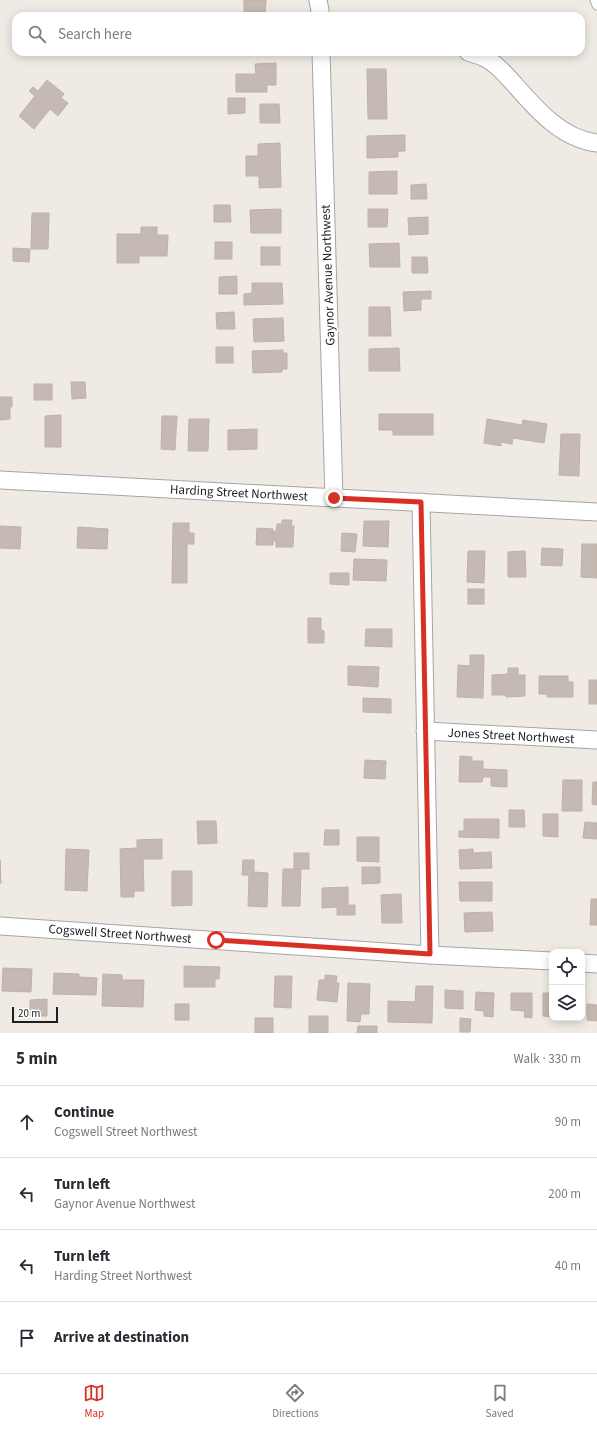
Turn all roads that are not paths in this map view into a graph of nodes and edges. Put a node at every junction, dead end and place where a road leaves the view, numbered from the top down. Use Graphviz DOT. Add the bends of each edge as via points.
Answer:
graph roads {
  1 [pos="318,0"];
  2 [pos="595,0"];
  3 [pos="597,5"];
  4 [pos="320,12"];
  5 [pos="322,56"];
  6 [pos="481,56"];
  7 [pos="597,142"];
  8 [pos="0,480"];
  9 [pos="334,498"];
  10 [pos="421,502"];
  11 [pos="597,512"];
  12 [pos="425,731"];
  13 [pos="597,740"];
  14 [pos="0,926"];
  15 [pos="430,954"];
  16 [pos="549,961"];
  17 [pos="585,963"];
  18 [pos="597,964"];
  1 -- 4 [label="street"];
  2 -- 3 [label="lane"];
  5 -- 9 [label="street, Gaynor Avenue Northwest"];
  6 -- 7 [label="street" via="501,69 547,118 567,134"];
  8 -- 9 [label="street, Harding Street Northwest"];
  9 -- 10 [label="street, Harding Street Northwest"];
  10 -- 11 [label="street, Harding Street Northwest"];
  10 -- 12 [label="street"];
  12 -- 13 [label="street, Jones Street Northwest"];
  12 -- 15 [label="street"];
  14 -- 15 [label="street, Cogswell Street Northwest"];
  15 -- 16 [label="street, Cogswell Street Northwest"];
  17 -- 18 [label="street"];
}
